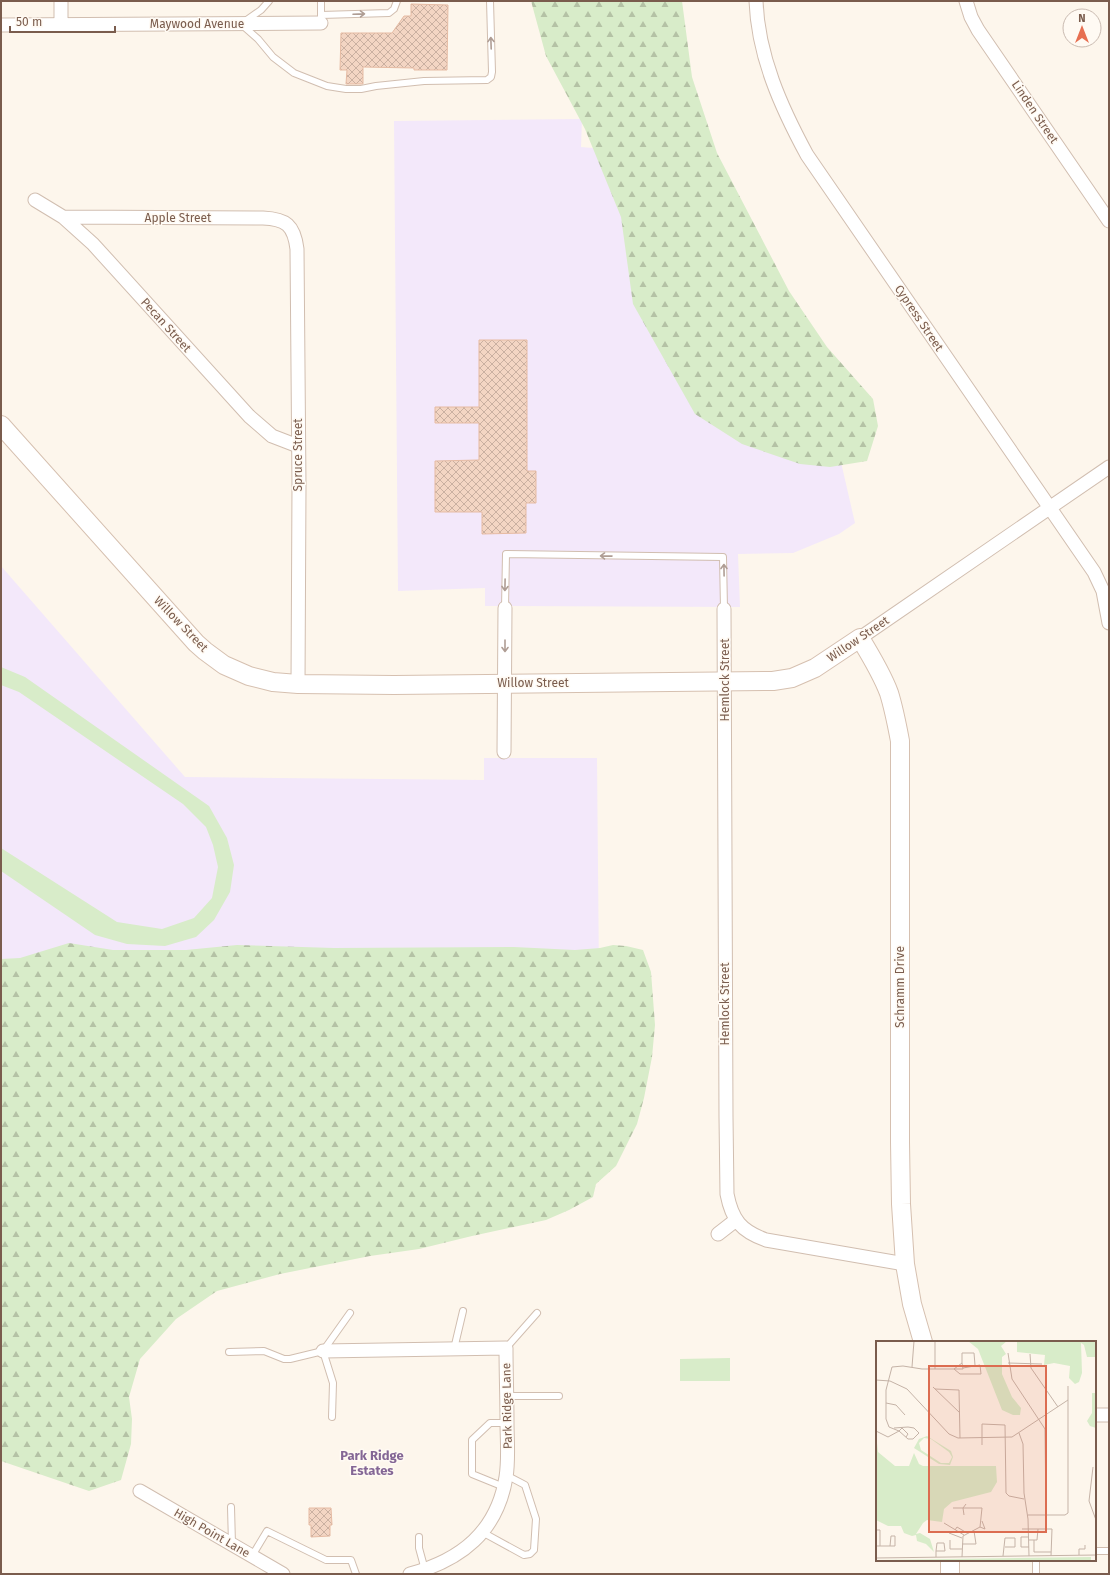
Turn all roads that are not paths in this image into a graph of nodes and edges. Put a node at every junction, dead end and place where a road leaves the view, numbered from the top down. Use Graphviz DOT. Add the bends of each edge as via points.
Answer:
graph roads {
  1 [pos="61,1"];
  2 [pos="269,1"];
  3 [pos="321,1"];
  4 [pos="397,1"];
  5 [pos="490,1"];
  6 [pos="756,1"];
  7 [pos="966,1"];
  8 [pos="321,19"];
  9 [pos="61,24"];
  10 [pos="241,24"];
  11 [pos="1,25"];
  12 [pos="35,200"];
  13 [pos="63,217"];
  14 [pos="1109,221"];
  15 [pos="290,227"];
  16 [pos="1,425"];
  17 [pos="298,446"];
  18 [pos="1109,467"];
  19 [pos="1049,508"];
  20 [pos="505,608"];
  21 [pos="724,609"];
  22 [pos="1109,623"];
  23 [pos="860,638"];
  24 [pos="725,682"];
  25 [pos="298,684"];
  26 [pos="505,684"];
  27 [pos="504,752"];
  28 [pos="736,1220"];
  29 [pos="718,1234"];
  30 [pos="905,1264"];
  31 [pos="463,1311"];
  32 [pos="350,1313"];
  33 [pos="538,1313"];
  34 [pos="923,1341"];
  35 [pos="506,1348"];
  36 [pos="454,1349"];
  37 [pos="323,1351"];
  38 [pos="229,1352"];
  39 [pos="507,1396"];
  40 [pos="558,1396"];
  41 [pos="1096,1415"];
  42 [pos="1109,1415"];
  43 [pos="332,1417"];
  44 [pos="507,1423"];
  45 [pos="505,1482"];
  46 [pos="140,1491"];
  47 [pos="231,1507"];
  48 [pos="482,1532"];
  49 [pos="420,1538"];
  50 [pos="232,1544"];
  51 [pos="1096,1551"];
  52 [pos="1109,1551"];
  53 [pos="252,1556"];
  54 [pos="950,1561"];
  55 [pos="1036,1561"];
  56 [pos="429,1571"];
  57 [pos="283,1574"];
  58 [pos="356,1574"];
  59 [pos="410,1574"];
  60 [pos="950,1574"];
  61 [pos="1036,1574"];
  1 -- 9 [label="street"];
  2 -- 10 [label="lane"];
  3 -- 8 [label="lane"];
  8 -- 4 [label="lane, one-way" via="389,13"];
  10 -- 5 [label="lane, one-way" via="273,57 294,73 327,86 361,89 424,81 487,80 492,72"];
  6 -- 19 [label="street, Cypress Street" via="769,72 787,118 807,155"];
  7 -- 14 [label="street, Linden Street" via="978,30"];
  8 -- 10 [label="street, Maywood Avenue"];
  9 -- 10 [label="street, Maywood Avenue"];
  9 -- 11 [label="street, Maywood Avenue"];
  12 -- 13 [label="street, Pecan Street"];
  13 -- 15 [label="street, Apple Street" via="267,218 285,222"];
  13 -- 17 [label="street, Pecan Street" via="94,244 248,416 272,436"];
  15 -- 17 [label="street, Spruce Street" via="297,249"];
  16 -- 25 [label="street, Willow Street" via="205,651 224,665 249,676 273,682"];
  17 -- 25 [label="street, Spruce Street"];
  18 -- 19 [label="street, Willow Street"];
  19 -- 22 [label="street, Cypress Street" via="1099,581 1106,600"];
  19 -- 23 [label="street, Willow Street"];
  21 -- 20 [label="lane, one-way" via="723,558 506,554"];
  20 -- 26 [label="street, one-way"];
  21 -- 24 [label="street, Hemlock Street"];
  23 -- 24 [label="street, Willow Street" via="815,668 792,678"];
  23 -- 30 [label="street, Schramm Drive" via="887,689 900,741 900,1142"];
  24 -- 26 [label="street, Willow Street"];
  24 -- 28 [label="street, Hemlock Street" via="727,1194"];
  25 -- 26 [label="street, Willow Street"];
  26 -- 27 [label="street"];
  28 -- 29 [label="street"];
  28 -- 30 [label="street, Hemlock Street" via="751,1233 766,1240"];
  30 -- 34 [label="street, Schramm Drive" via="912,1304"];
  31 -- 36 [label="lane"];
  32 -- 37 [label="lane"];
  33 -- 35 [label="lane"];
  35 -- 36 [label="street, Park Ridge Lane"];
  35 -- 39 [label="street, Park Ridge Lane"];
  36 -- 37 [label="street, Park Ridge Lane"];
  37 -- 38 [label="lane" via="290,1359 264,1351"];
  37 -- 43 [label="lane" via="333,1383"];
  39 -- 40 [label="lane"];
  39 -- 44 [label="street, Park Ridge Lane"];
  41 -- 42 [label="street"];
  44 -- 45 [label="street, Park Ridge Lane" via="508,1461"];
  44 -- 45 [label="lane" via="490,1423 472,1440 472,1474"];
  45 -- 48 [label="street, Park Ridge Lane" via="496,1512"];
  45 -- 48 [label="lane" via="525,1485 536,1519 534,1550 524,1555"];
  46 -- 50 [label="street, High Point Lane"];
  47 -- 50 [label="lane"];
  48 -- 56 [label="street, Park Ridge Lane" via="453,1558"];
  49 -- 56 [label="lane" via="420,1548"];
  50 -- 53 [label="street, High Point Lane"];
  51 -- 52 [label="lane"];
  53 -- 57 [label="street, High Point Lane"];
  53 -- 58 [label="lane" via="267,1531 326,1560 351,1560"];
  54 -- 60 [label="street"];
  55 -- 61 [label="lane"];
  56 -- 59 [label="street, Park Ridge Lane"];
}
